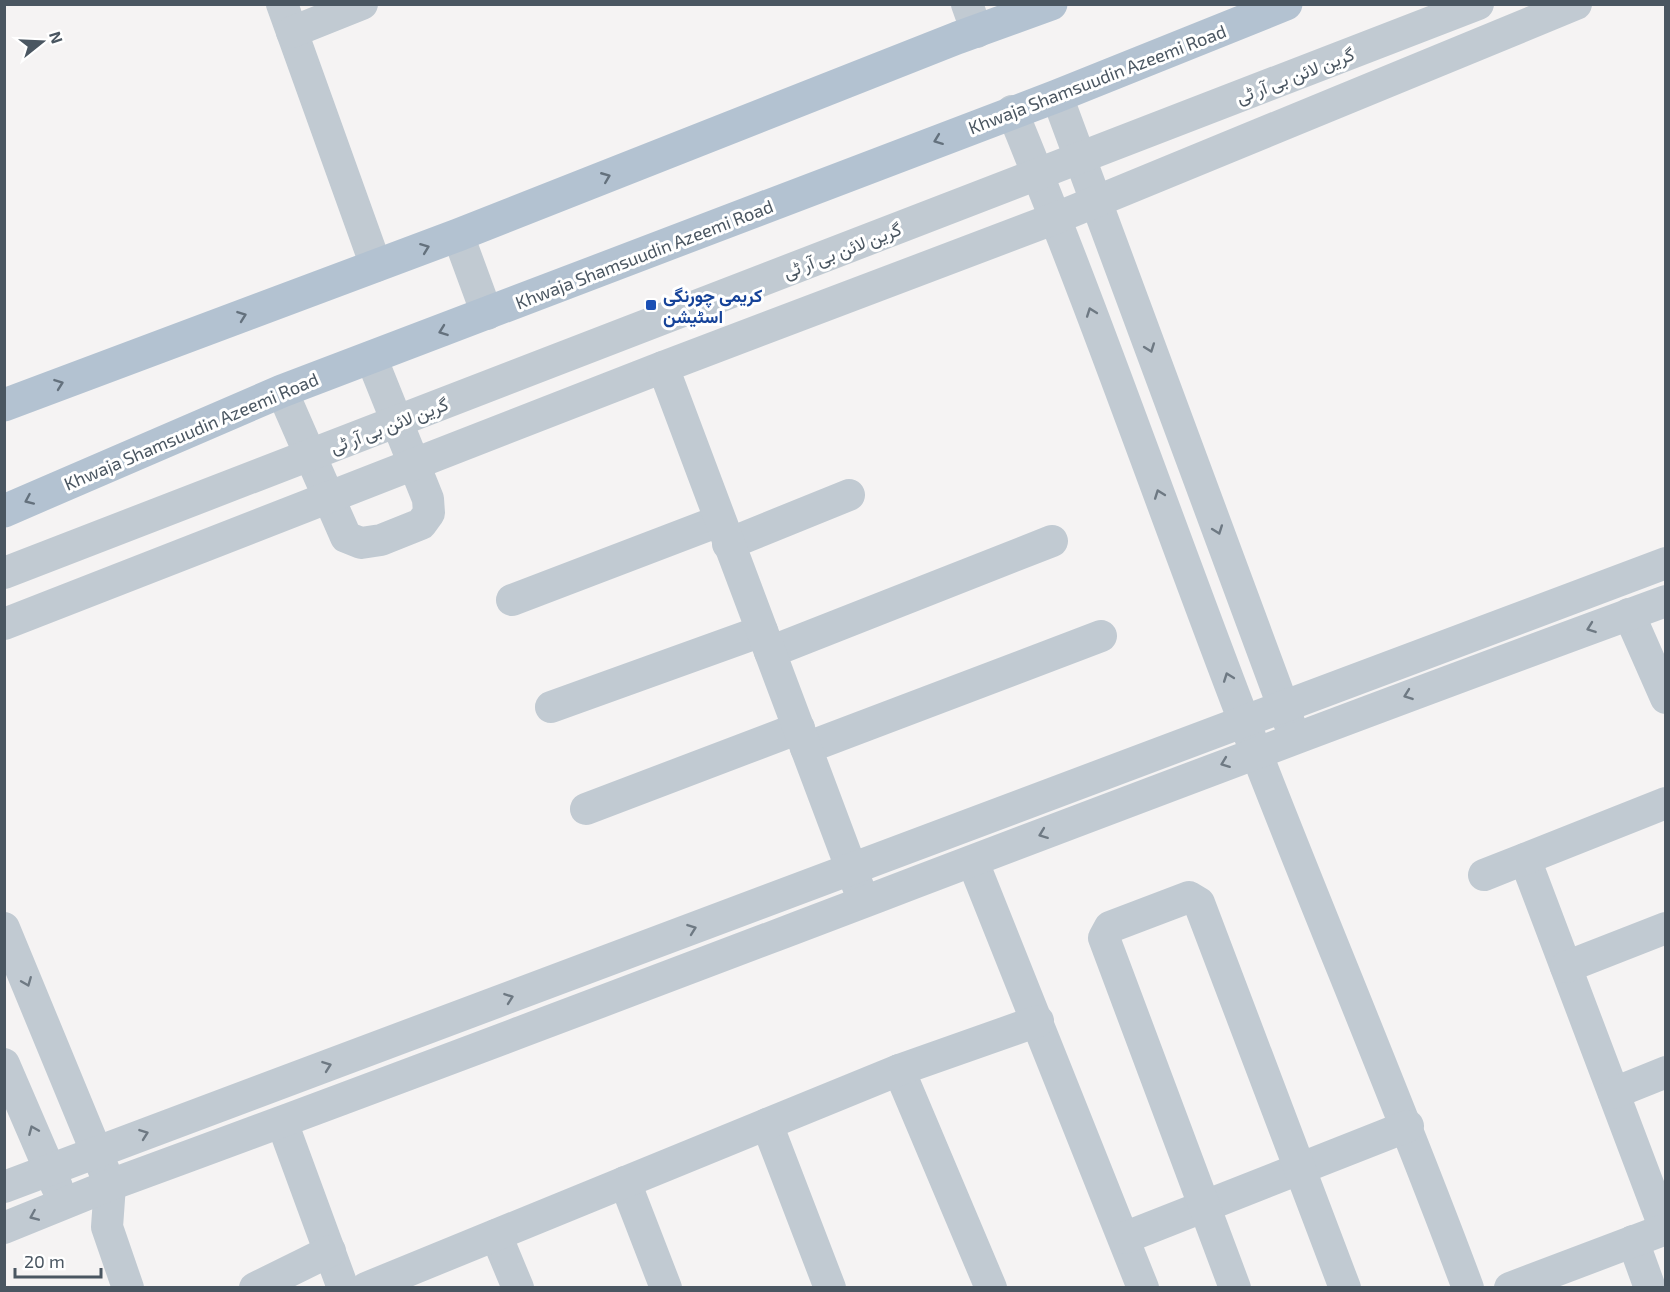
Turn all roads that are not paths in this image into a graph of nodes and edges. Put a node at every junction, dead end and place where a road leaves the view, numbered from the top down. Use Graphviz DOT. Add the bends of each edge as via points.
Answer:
graph roads {
  1 [pos="362,4"];
  2 [pos="1286,4"];
  3 [pos="1478,4"];
  4 [pos="1576,4"];
  5 [pos="1039,7"];
  6 [pos="287,18"];
  7 [pos="972,18"];
  8 [pos="1057,96"];
  9 [pos="1012,111"];
  10 [pos="1096,201"];
  11 [pos="1056,218"];
  12 [pos="458,235"];
  13 [pos="376,266"];
  14 [pos="487,314"];
  15 [pos="371,357"];
  16 [pos="663,366"];
  17 [pos="282,391"];
  18 [pos="4,405"];
  19 [pos="414,463"];
  20 [pos="849,495"];
  21 [pos="328,497"];
  22 [pos="4,511"];
  23 [pos="724,532"];
  24 [pos="1052,541"];
  25 [pos="1665,562"];
  26 [pos="4,573"];
  27 [pos="512,600"];
  28 [pos="1665,601"];
  29 [pos="1629,614"];
  30 [pos="4,624"];
  31 [pos="1101,636"];
  32 [pos="766,641"];
  33 [pos="1665,698"];
  34 [pos="1282,705"];
  35 [pos="551,707"];
  36 [pos="1243,719"];
  37 [pos="1294,737"];
  38 [pos="803,738"];
  39 [pos="1256,752"];
  40 [pos="1665,803"];
  41 [pos="586,809"];
  42 [pos="1525,859"];
  43 [pos="973,862"];
  44 [pos="852,870"];
  45 [pos="1484,875"];
  46 [pos="865,904"];
  47 [pos="4,928"];
  48 [pos="1665,928"];
  49 [pos="1566,967"];
  50 [pos="1038,1021"];
  51 [pos="4,1064"];
  52 [pos="899,1070"];
  53 [pos="1665,1072"];
  54 [pos="1614,1093"];
  55 [pos="282,1122"];
  56 [pos="767,1124"];
  57 [pos="1408,1126"];
  58 [pos="96,1152"];
  59 [pos="50,1169"];
  60 [pos="1299,1169"];
  61 [pos="625,1182"];
  62 [pos="110,1185"];
  63 [pos="4,1187"];
  64 [pos="64,1204"];
  65 [pos="1203,1207"];
  66 [pos="107,1227"];
  67 [pos="4,1228"];
  68 [pos="1665,1229"];
  69 [pos="496,1235"];
  70 [pos="1124,1238"];
  71 [pos="1633,1241"];
  72 [pos="330,1251"];
  73 [pos="128,1287"];
  74 [pos="255,1287"];
  75 [pos="343,1287"];
  76 [pos="366,1287"];
  77 [pos="518,1287"];
  78 [pos="666,1287"];
  79 [pos="830,1287"];
  80 [pos="991,1287"];
  81 [pos="1143,1287"];
  82 [pos="1235,1287"];
  83 [pos="1345,1287"];
  84 [pos="1468,1287"];
  85 [pos="1510,1287"];
  86 [pos="1650,1287"];
  1 -- 6 [label="street"];
  2 -- 8 [label="main road, Khwaja Shamsuudin Azeemi Road"];
  3 -- 26 [label="street, گرین لائن بی آر ٹی, bridge"];
  4 -- 10 [label="street"];
  5 -- 7 [label="main road"];
  6 -- 13 [label="street"];
  12 -- 7 [label="main road, one-way"];
  8 -- 9 [label="main road, Khwaja Shamsuudin Azeemi Road"];
  8 -- 10 [label="street"];
  9 -- 11 [label="street"];
  9 -- 14 [label="main road, Khwaja Shamsuudin Azeemi Road, one-way"];
  10 -- 11 [label="street"];
  10 -- 34 [label="street, one-way"];
  11 -- 16 [label="street"];
  36 -- 11 [label="street, one-way"];
  13 -- 12 [label="main road, one-way"];
  12 -- 14 [label="street"];
  18 -- 13 [label="main road, one-way"];
  14 -- 15 [label="main road, Khwaja Shamsuudin Azeemi Road, one-way"];
  15 -- 17 [label="main road, Khwaja Shamsuudin Azeemi Road"];
  15 -- 19 [label="street"];
  16 -- 19 [label="street"];
  16 -- 23 [label="street"];
  17 -- 21 [label="street"];
  17 -- 22 [label="main road, Khwaja Shamsuudin Azeemi Road, one-way"];
  19 -- 21 [label="street"];
  19 -- 21 [label="street" via="428,499 429,513 421,524 381,540 361,543 346,537"];
  20 -- 23 [label="street"];
  21 -- 30 [label="street"];
  23 -- 27 [label="street"];
  23 -- 32 [label="street"];
  24 -- 32 [label="street"];
  25 -- 34 [label="street"];
  28 -- 29 [label="street"];
  29 -- 33 [label="street"];
  29 -- 37 [label="street, one-way"];
  31 -- 38 [label="street"];
  32 -- 35 [label="street"];
  32 -- 38 [label="street"];
  34 -- 36 [label="street"];
  34 -- 37 [label="street"];
  36 -- 39 [label="street"];
  36 -- 44 [label="street"];
  37 -- 39 [label="street"];
  38 -- 41 [label="street"];
  38 -- 44 [label="street"];
  39 -- 43 [label="street, one-way"];
  39 -- 57 [label="street"];
  40 -- 42 [label="street"];
  42 -- 45 [label="street"];
  42 -- 49 [label="street"];
  43 -- 46 [label="street"];
  43 -- 50 [label="street"];
  44 -- 46 [label="street"];
  58 -- 44 [label="street, one-way"];
  46 -- 55 [label="street"];
  47 -- 58 [label="street, one-way"];
  48 -- 49 [label="street"];
  49 -- 54 [label="street"];
  50 -- 52 [label="street"];
  50 -- 70 [label="street"];
  59 -- 51 [label="street, one-way"];
  52 -- 56 [label="street"];
  52 -- 80 [label="street"];
  53 -- 54 [label="street"];
  54 -- 68 [label="street"];
  55 -- 62 [label="street"];
  55 -- 72 [label="street"];
  56 -- 61 [label="street"];
  56 -- 79 [label="street"];
  57 -- 60 [label="street"];
  57 -- 84 [label="street"];
  58 -- 59 [label="street"];
  58 -- 62 [label="street"];
  59 -- 63 [label="street"];
  59 -- 64 [label="street"];
  60 -- 65 [label="street"];
  60 -- 65 [label="street" via="1199,903 1189,897 1110,927 1104,938"];
  60 -- 83 [label="street"];
  61 -- 69 [label="street"];
  61 -- 78 [label="street"];
  62 -- 64 [label="street"];
  62 -- 66 [label="street"];
  64 -- 66 [label="street"];
  64 -- 67 [label="street, one-way"];
  65 -- 70 [label="street"];
  65 -- 82 [label="street"];
  66 -- 73 [label="street"];
  68 -- 71 [label="street"];
  69 -- 76 [label="street"];
  69 -- 77 [label="street"];
  70 -- 81 [label="street"];
  71 -- 85 [label="street"];
  71 -- 86 [label="street"];
  72 -- 74 [label="street"];
  72 -- 75 [label="street"];
}
